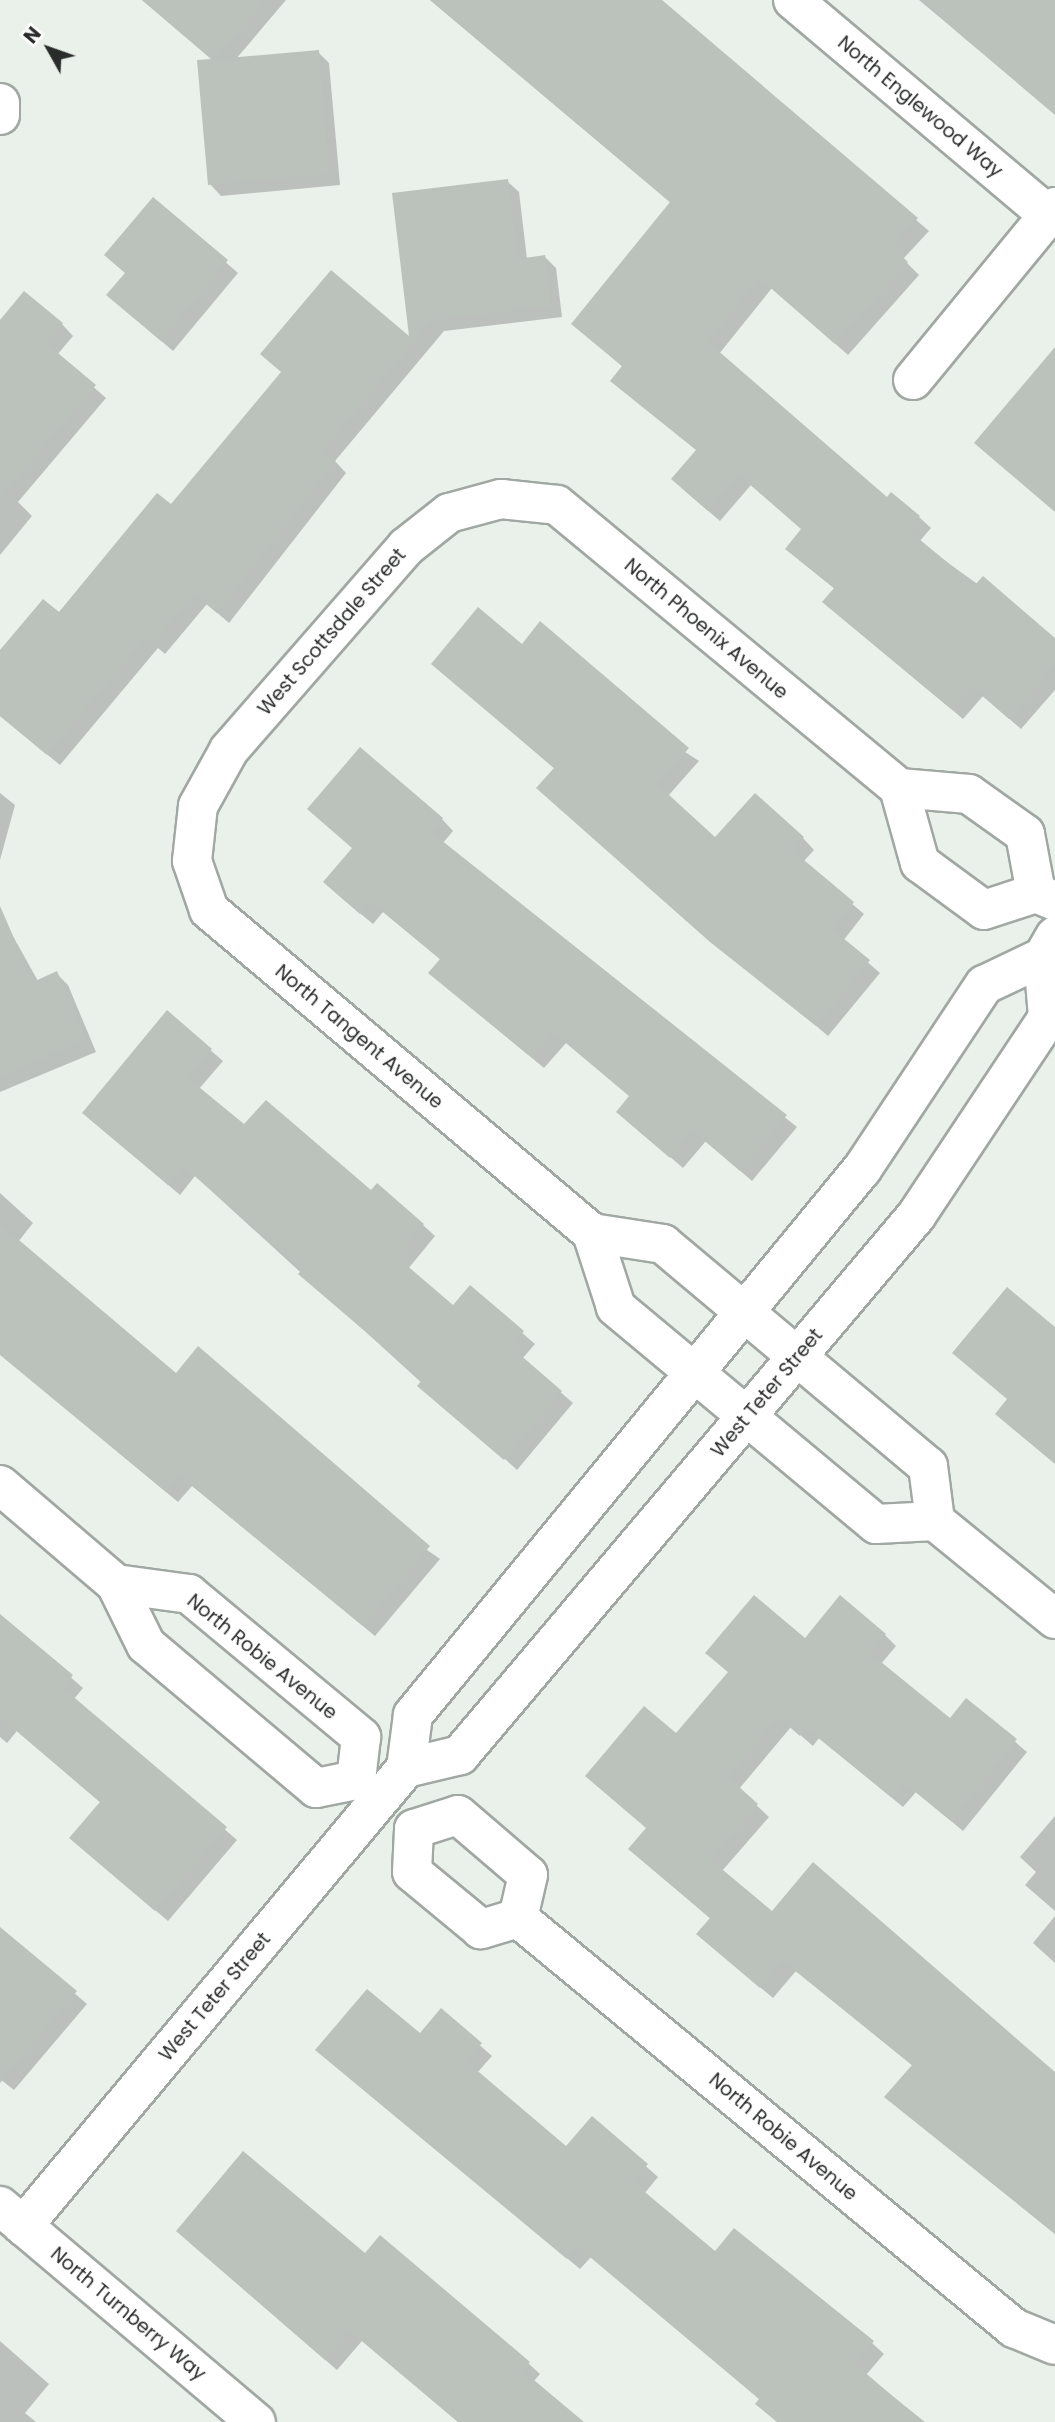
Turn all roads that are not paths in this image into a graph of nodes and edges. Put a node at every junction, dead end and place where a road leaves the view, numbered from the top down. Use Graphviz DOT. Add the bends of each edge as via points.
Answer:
graph roads {
  1 [pos="793,0"];
  2 [pos="0,104"];
  3 [pos="0,115"];
  4 [pos="1051,211"];
  5 [pos="913,380"];
  6 [pos="501,499"];
  7 [pos="899,788"];
  8 [pos="198,806"];
  9 [pos="1046,897"];
  10 [pos="1049,947"];
  11 [pos="592,1233"];
  12 [pos="746,1314"];
  13 [pos="797,1357"];
  14 [pos="695,1373"];
  15 [pos="747,1416"];
  16 [pos="0,1485"];
  17 [pos="935,1521"];
  18 [pos="116,1584"];
  19 [pos="1055,1619"];
  20 [pos="406,1768"];
  21 [pos="368,1790"];
  22 [pos="414,1829"];
  23 [pos="518,1917"];
  24 [pos="12,2216"];
  25 [pos="1055,2345"];
  26 [pos="256,2422"];
  1 -- 4 [label="street, North Englewood Way"];
  2 -- 3 [label="street"];
  4 -- 5 [label="street"];
  6 -- 7 [label="street, North Phoenix Avenue" via="557,505"];
  6 -- 8 [label="street, West Scottsdale Street" via="449,513 406,547 229,750"];
  7 -- 9 [label="street" via="969,794 1025,834"];
  7 -- 9 [label="street" via="920,863 984,910"];
  8 -- 11 [label="street, North Tangent Avenue" via="192,861 209,911"];
  10 -- 12 [label="street, West Teter Street" via="984,985 862,1169"];
  10 -- 13 [label="street, West Teter Street" via="1048,1017 1024,1059 916,1216"];
  11 -- 12 [label="street" via="663,1244"];
  11 -- 14 [label="street" via="616,1307"];
  12 -- 13 [label="street"];
  12 -- 14 [label="street, West Teter Street"];
  13 -- 15 [label="street, West Teter Street"];
  13 -- 17 [label="street" via="928,1466"];
  14 -- 15 [label="street"];
  14 -- 20 [label="street, West Teter Street" via="413,1715"];
  15 -- 17 [label="street" via="876,1524"];
  15 -- 20 [label="street, West Teter Street" via="460,1755"];
  16 -- 18 [label="street"];
  17 -- 19 [label="street"];
  18 -- 21 [label="street" via="146,1645 316,1788"];
  18 -- 21 [label="street, North Robie Avenue" via="189,1594 361,1737"];
  20 -- 21 [label="street, West Teter Street"];
  21 -- 22 [label="street"];
  21 -- 24 [label="street, West Teter Street"];
  22 -- 23 [label="street" via="412,1872 481,1929"];
  22 -- 23 [label="street" via="458,1815 528,1875"];
  23 -- 25 [label="street, North Robie Avenue" via="1014,2328"];
  24 -- 26 [label="street, North Turnberry Way"];
}
